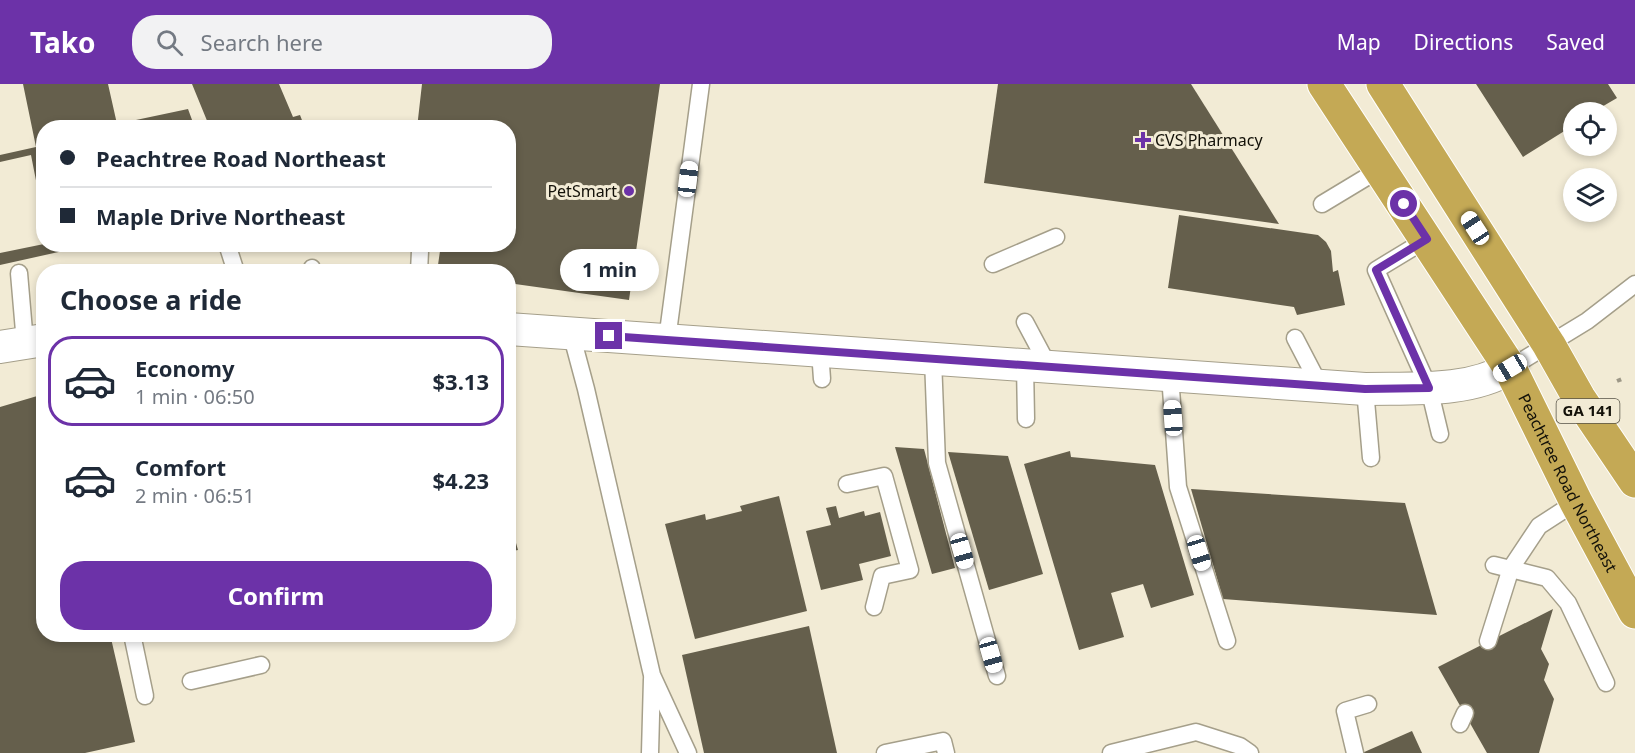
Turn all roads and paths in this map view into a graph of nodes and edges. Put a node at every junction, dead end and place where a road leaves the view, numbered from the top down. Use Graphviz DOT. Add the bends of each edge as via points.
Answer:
graph roads {
  1 [pos="701,84"];
  2 [pos="1324,84"];
  3 [pos="1391,87"];
  4 [pos="1380,169"];
  5 [pos="1322,204"];
  6 [pos="1056,237"];
  7 [pos="1427,239"];
  8 [pos="993,264"];
  9 [pos="18,273"];
  10 [pos="1635,284"];
  11 [pos="1025,321"];
  12 [pos="516,330"];
  13 [pos="571,333"];
  14 [pos="1295,338"];
  15 [pos="667,340"];
  16 [pos="23,343"];
  17 [pos="1549,345"];
  18 [pos="933,359"];
  19 [pos="1037,366"];
  20 [pos="1510,368"];
  21 [pos="1170,375"];
  22 [pos="1320,386"];
  23 [pos="1429,388"];
  24 [pos="1365,389"];
  25 [pos="1026,419"];
  26 [pos="1440,434"];
  27 [pos="1371,458"];
  28 [pos="1635,481"];
  29 [pos="847,484"];
  30 [pos="1576,502"];
  31 [pos="1494,566"];
  32 [pos="1511,568"];
  33 [pos="874,607"];
  34 [pos="1635,612"];
  35 [pos="1227,641"];
  36 [pos="1488,641"];
  37 [pos="134,642"];
  38 [pos="261,665"];
  39 [pos="652,675"];
  40 [pos="997,676"];
  41 [pos="191,681"];
  42 [pos="1606,684"];
  43 [pos="145,696"];
  44 [pos="1368,704"];
  45 [pos="650,753"];
  46 [pos="688,753"];
  47 [pos="885,753"];
  48 [pos="946,753"];
  49 [pos="1111,753"];
  50 [pos="1250,753"];
  51 [pos="1355,753"];
  1 -- 15 [label="lane"];
  2 -- 4 [label="highway, Peachtree Road Northeast / GA 141"];
  3 -- 17 [label="highway, GA 141"];
  4 -- 5 [label="lane"];
  4 -- 7 [label="highway, Peachtree Road Northeast / GA 141"];
  6 -- 8 [label="lane"];
  7 -- 20 [label="highway, Peachtree Road Northeast / GA 141"];
  7 -- 23 [label="lane" via="1376,270"];
  9 -- 16 [label="lane"];
  10 -- 17 [label="lane"];
  11 -- 19 [label="lane"];
  12 -- 13 [label="street"];
  13 -- 15 [label="street"];
  13 -- 39 [label="lane"];
  14 -- 22 [label="lane"];
  15 -- 18 [label="street" via="821,365"];
  17 -- 20 [label="lane"];
  17 -- 28 [label="highway, GA 141"];
  18 -- 19 [label="street"];
  18 -- 40 [label="lane" via="937,463"];
  19 -- 21 [label="street"];
  19 -- 25 [label="lane"];
  20 -- 23 [label="street" via="1496,377"];
  20 -- 30 [label="highway, Peachtree Road Northeast / GA 141"];
  21 -- 22 [label="street"];
  21 -- 35 [label="lane" via="1178,487"];
  22 -- 24 [label="street"];
  23 -- 24 [label="street"];
  23 -- 26 [label="lane"];
  24 -- 27 [label="lane"];
  29 -- 33 [label="lane" via="884,476 910,570 882,576"];
  30 -- 32 [label="lane" via="1539,526"];
  30 -- 34 [label="highway, Peachtree Road Northeast / GA 141"];
  31 -- 32 [label="lane"];
  32 -- 36 [label="lane"];
  32 -- 42 [label="lane" via="1547,578 1568,603"];
  37 -- 43 [label="lane"];
  38 -- 41 [label="lane"];
  39 -- 45 [label="lane"];
  39 -- 46 [label="lane"];
  44 -- 51 [label="lane" via="1345,711"];
  47 -- 48 [label="lane" via="943,741"];
  49 -- 50 [label="lane" via="1196,732"];
}
